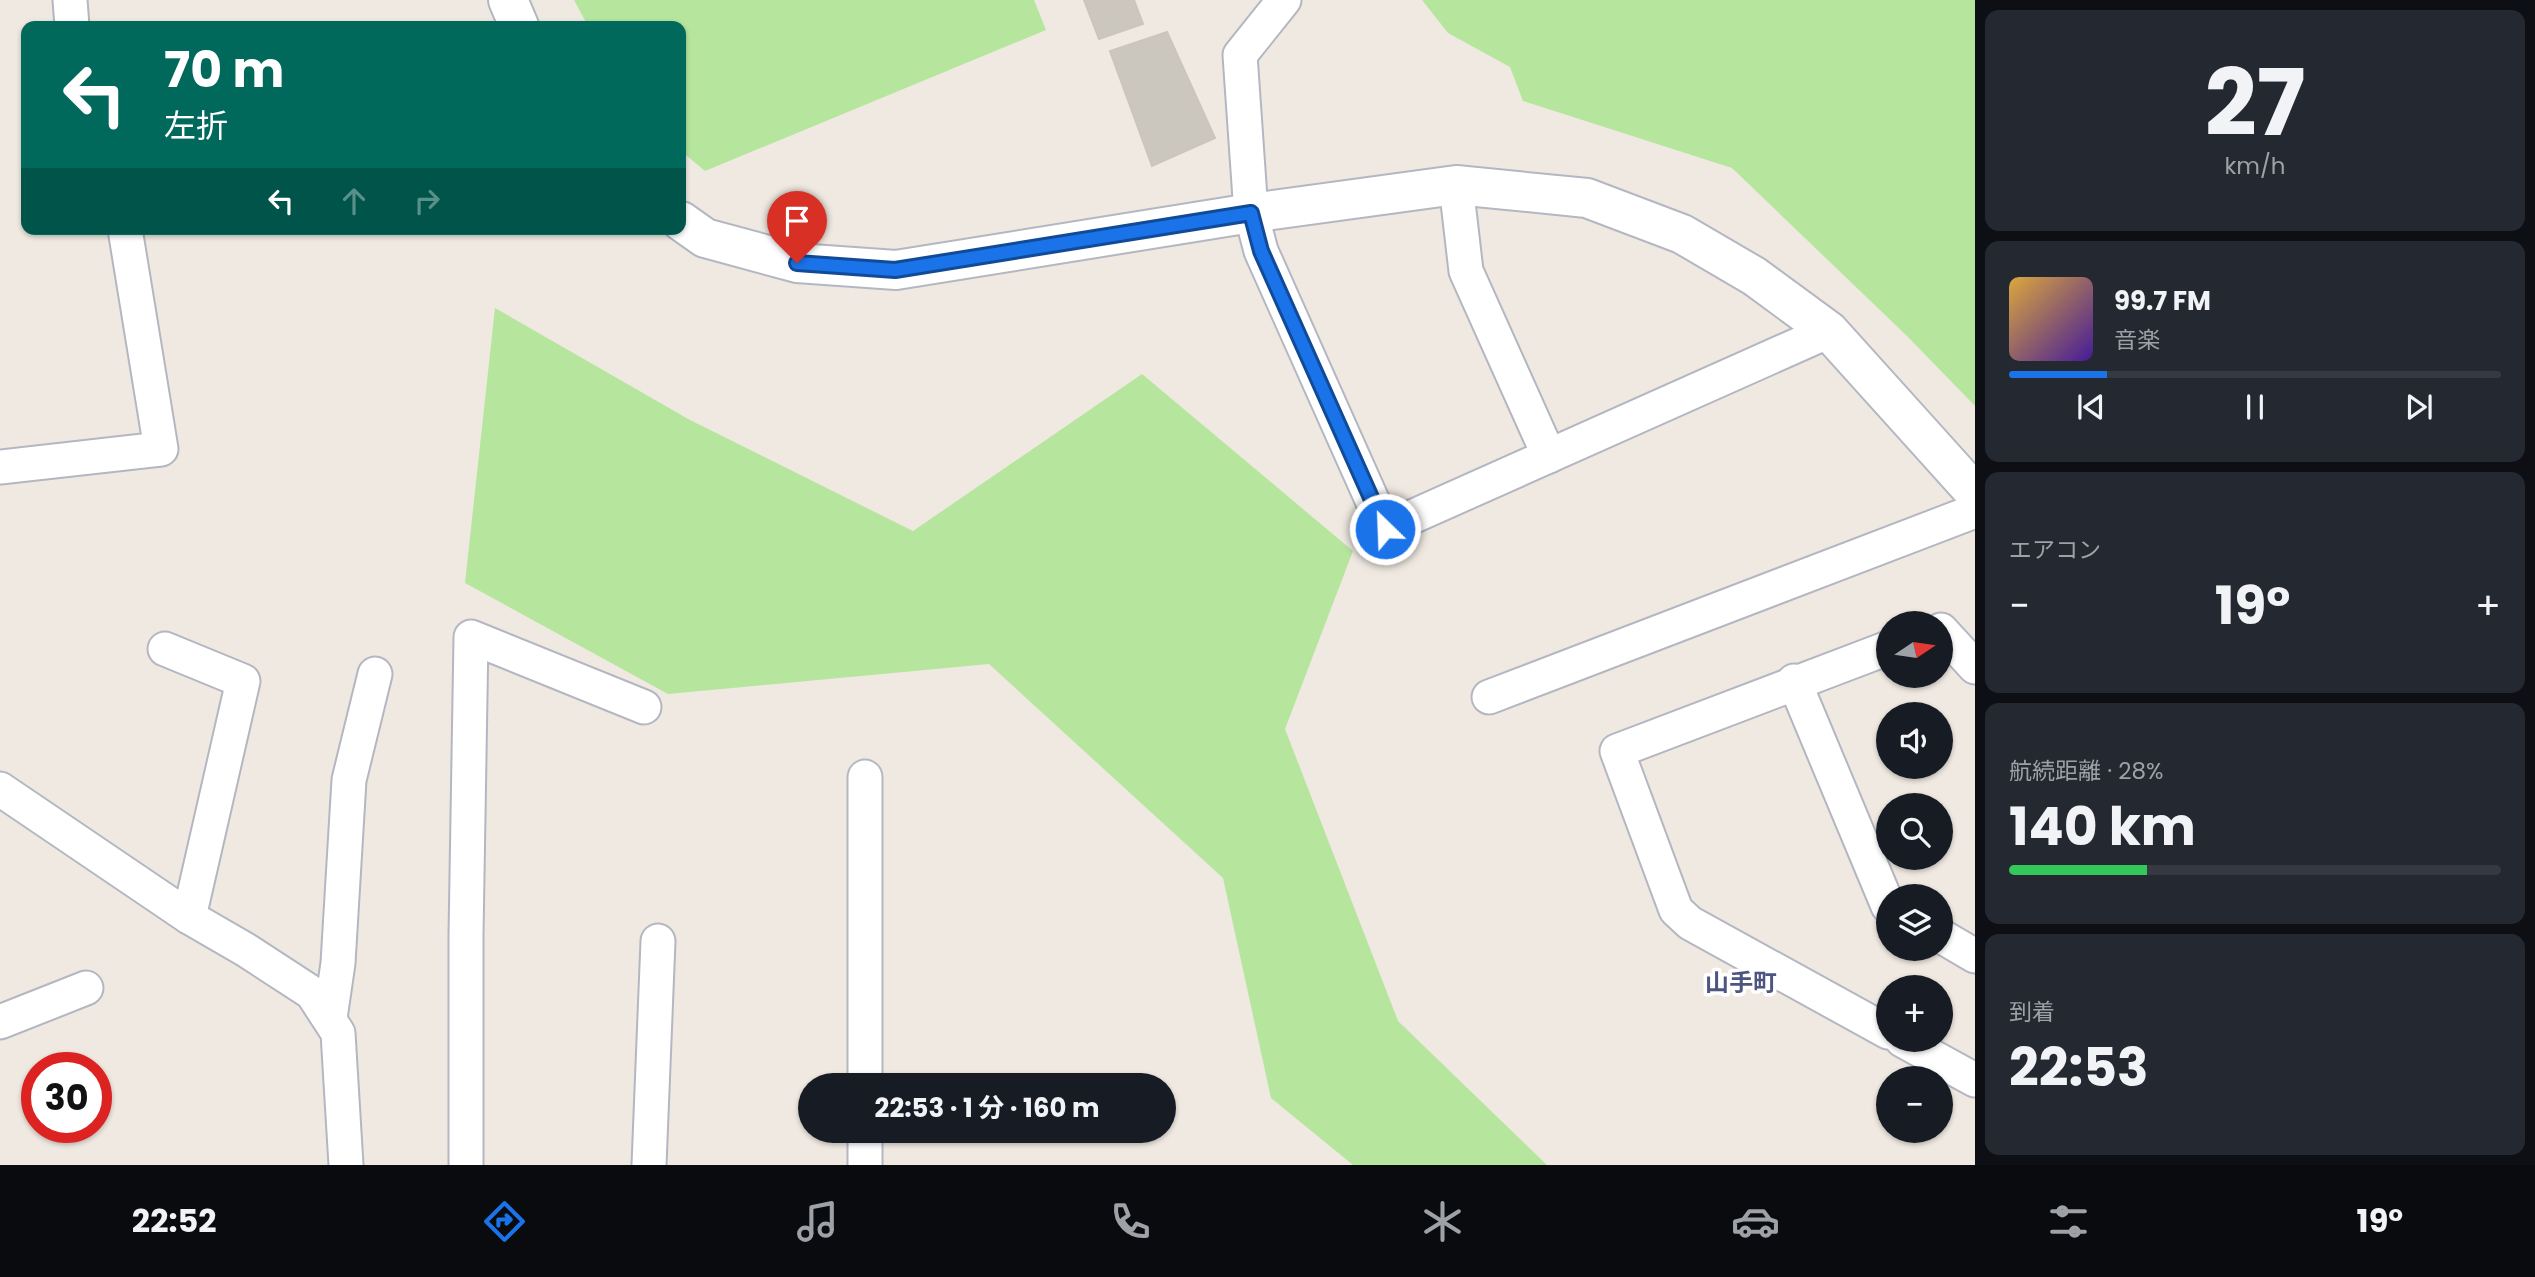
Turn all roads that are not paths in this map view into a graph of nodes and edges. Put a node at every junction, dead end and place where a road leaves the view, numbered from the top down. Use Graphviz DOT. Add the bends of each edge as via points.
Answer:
graph roads {
  1 [pos="71,0"];
  2 [pos="508,0"];
  3 [pos="1284,0"];
  4 [pos="72,21"];
  5 [pos="517,21"];
  6 [pos="1456,185"];
  7 [pos="1251,213"];
  8 [pos="686,225"];
  9 [pos="126,235"];
  10 [pos="1829,331"];
  11 [pos="1549,456"];
  12 [pos="0,467"];
  13 [pos="1975,493"];
  14 [pos="1975,511"];
  15 [pos="1953,643"];
  16 [pos="165,649"];
  17 [pos="1876,652"];
  18 [pos="1975,667"];
  19 [pos="375,674"];
  20 [pos="1794,681"];
  21 [pos="1489,697"];
  22 [pos="644,708"];
  23 [pos="865,776"];
  24 [pos="0,789"];
  25 [pos="1879,884"];
  26 [pos="188,917"];
  27 [pos="658,941"];
  28 [pos="1953,943"];
  29 [pos="1975,956"];
  30 [pos="86,988"];
  31 [pos="330,1018"];
  32 [pos="0,1022"];
  33 [pos="1876,1025"];
  34 [pos="1924,1052"];
  35 [pos="865,1073"];
  36 [pos="1975,1080"];
  37 [pos="865,1143"];
  38 [pos="346,1165"];
  39 [pos="466,1165"];
  40 [pos="649,1165"];
  41 [pos="865,1165"];
  1 -- 4 [label="street"];
  2 -- 5 [label="street"];
  3 -- 7 [label="street" via="1240,55"];
  6 -- 7 [label="street"];
  6 -- 10 [label="street" via="1587,198 1682,234 1754,276"];
  6 -- 11 [label="street" via="1466,271"];
  7 -- 8 [label="street" via="895,270 797,263 705,238"];
  7 -- 11 [label="street" via="1261,251 1385,529"];
  9 -- 12 [label="street" via="161,449"];
  10 -- 11 [label="street"];
  10 -- 13 [label="street"];
  14 -- 21 [label="street"];
  15 -- 18 [label="street"];
  16 -- 26 [label="street" via="243,681"];
  17 -- 20 [label="street"];
  19 -- 31 [label="street" via="348,780 338,963"];
  20 -- 25 [label="street"];
  20 -- 33 [label="street" via="1617,751 1676,909 1690,923"];
  22 -- 39 [label="street" via="471,637"];
  23 -- 35 [label="street"];
  24 -- 26 [label="street"];
  26 -- 31 [label="street" via="312,993"];
  27 -- 40 [label="street"];
  28 -- 29 [label="street"];
  30 -- 32 [label="street"];
  31 -- 38 [label="street" via="338,1033"];
  34 -- 36 [label="street"];
  37 -- 41 [label="street"];
}
